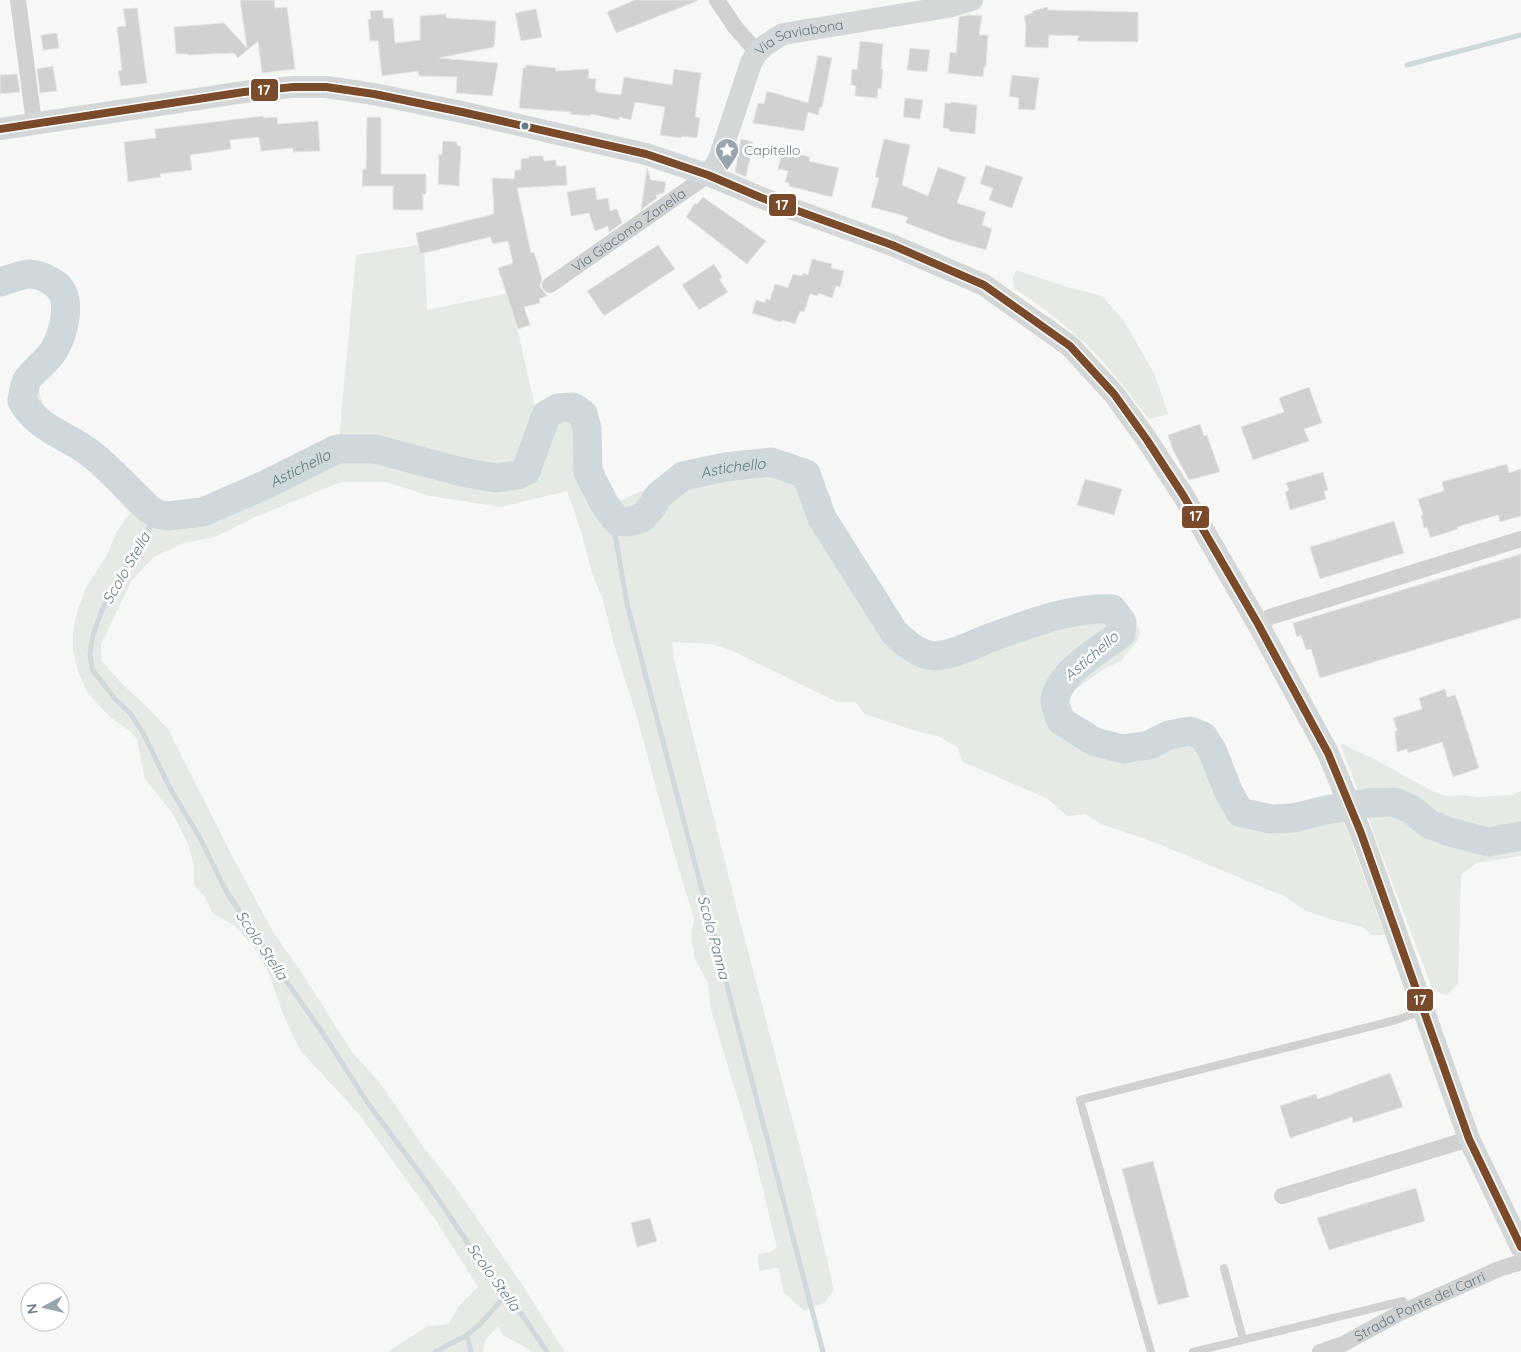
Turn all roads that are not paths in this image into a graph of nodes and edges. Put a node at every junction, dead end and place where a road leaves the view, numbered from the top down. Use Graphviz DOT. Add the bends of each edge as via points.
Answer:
graph roads {
  1 [pos="18,0"];
  2 [pos="717,0"];
  3 [pos="972,0"];
  4 [pos="912,6"];
  5 [pos="757,52"];
  6 [pos="34,123"];
  7 [pos="0,129"];
  8 [pos="708,175"];
  9 [pos="550,285"];
  10 [pos="1521,538"];
  11 [pos="1258,624"];
  12 [pos="1423,1011"];
  13 [pos="1469,1139"];
  14 [pos="1282,1196"];
  15 [pos="1521,1247"];
  16 [pos="1521,1262"];
  17 [pos="1224,1268"];
  18 [pos="1407,1310"];
  19 [pos="1243,1340"];
  20 [pos="1151,1352"];
  21 [pos="1193,1352"];
  22 [pos="1320,1352"];
  1 -- 6 [label="street"];
  2 -- 5 [label="street"];
  3 -- 4 [label="street, Via Saviabona" via="948,7"];
  4 -- 5 [label="street, Via Saviabona" via="783,34"];
  5 -- 8 [label="street, Via Saviabona" via="721,153"];
  6 -- 7 [label="street, Via Giacomo Zanella"];
  6 -- 8 [label="street, Via Giacomo Zanella" via="244,92 326,87 552,132 646,154"];
  8 -- 9 [label="street, Via Giacomo Zanella"];
  8 -- 11 [label="street, Via Giacomo Zanella" via="892,245 984,285 1070,346 1114,394 1147,440"];
  10 -- 11 [label="street" via="1270,617"];
  11 -- 12 [label="street, Via Giacomo Zanella" via="1334,767 1361,833"];
  12 -- 13 [label="street"];
  12 -- 20 [label="lane" via="1080,1100"];
  13 -- 14 [label="street"];
  13 -- 15 [label="street"];
  16 -- 18 [label="street, Strada Ponte dei Carri"];
  17 -- 19 [label="lane"];
  18 -- 19 [label="lane" via="1403,1301"];
  18 -- 22 [label="street, Strada Ponte dei Carri" via="1343,1344"];
  19 -- 21 [label="lane"];
}
